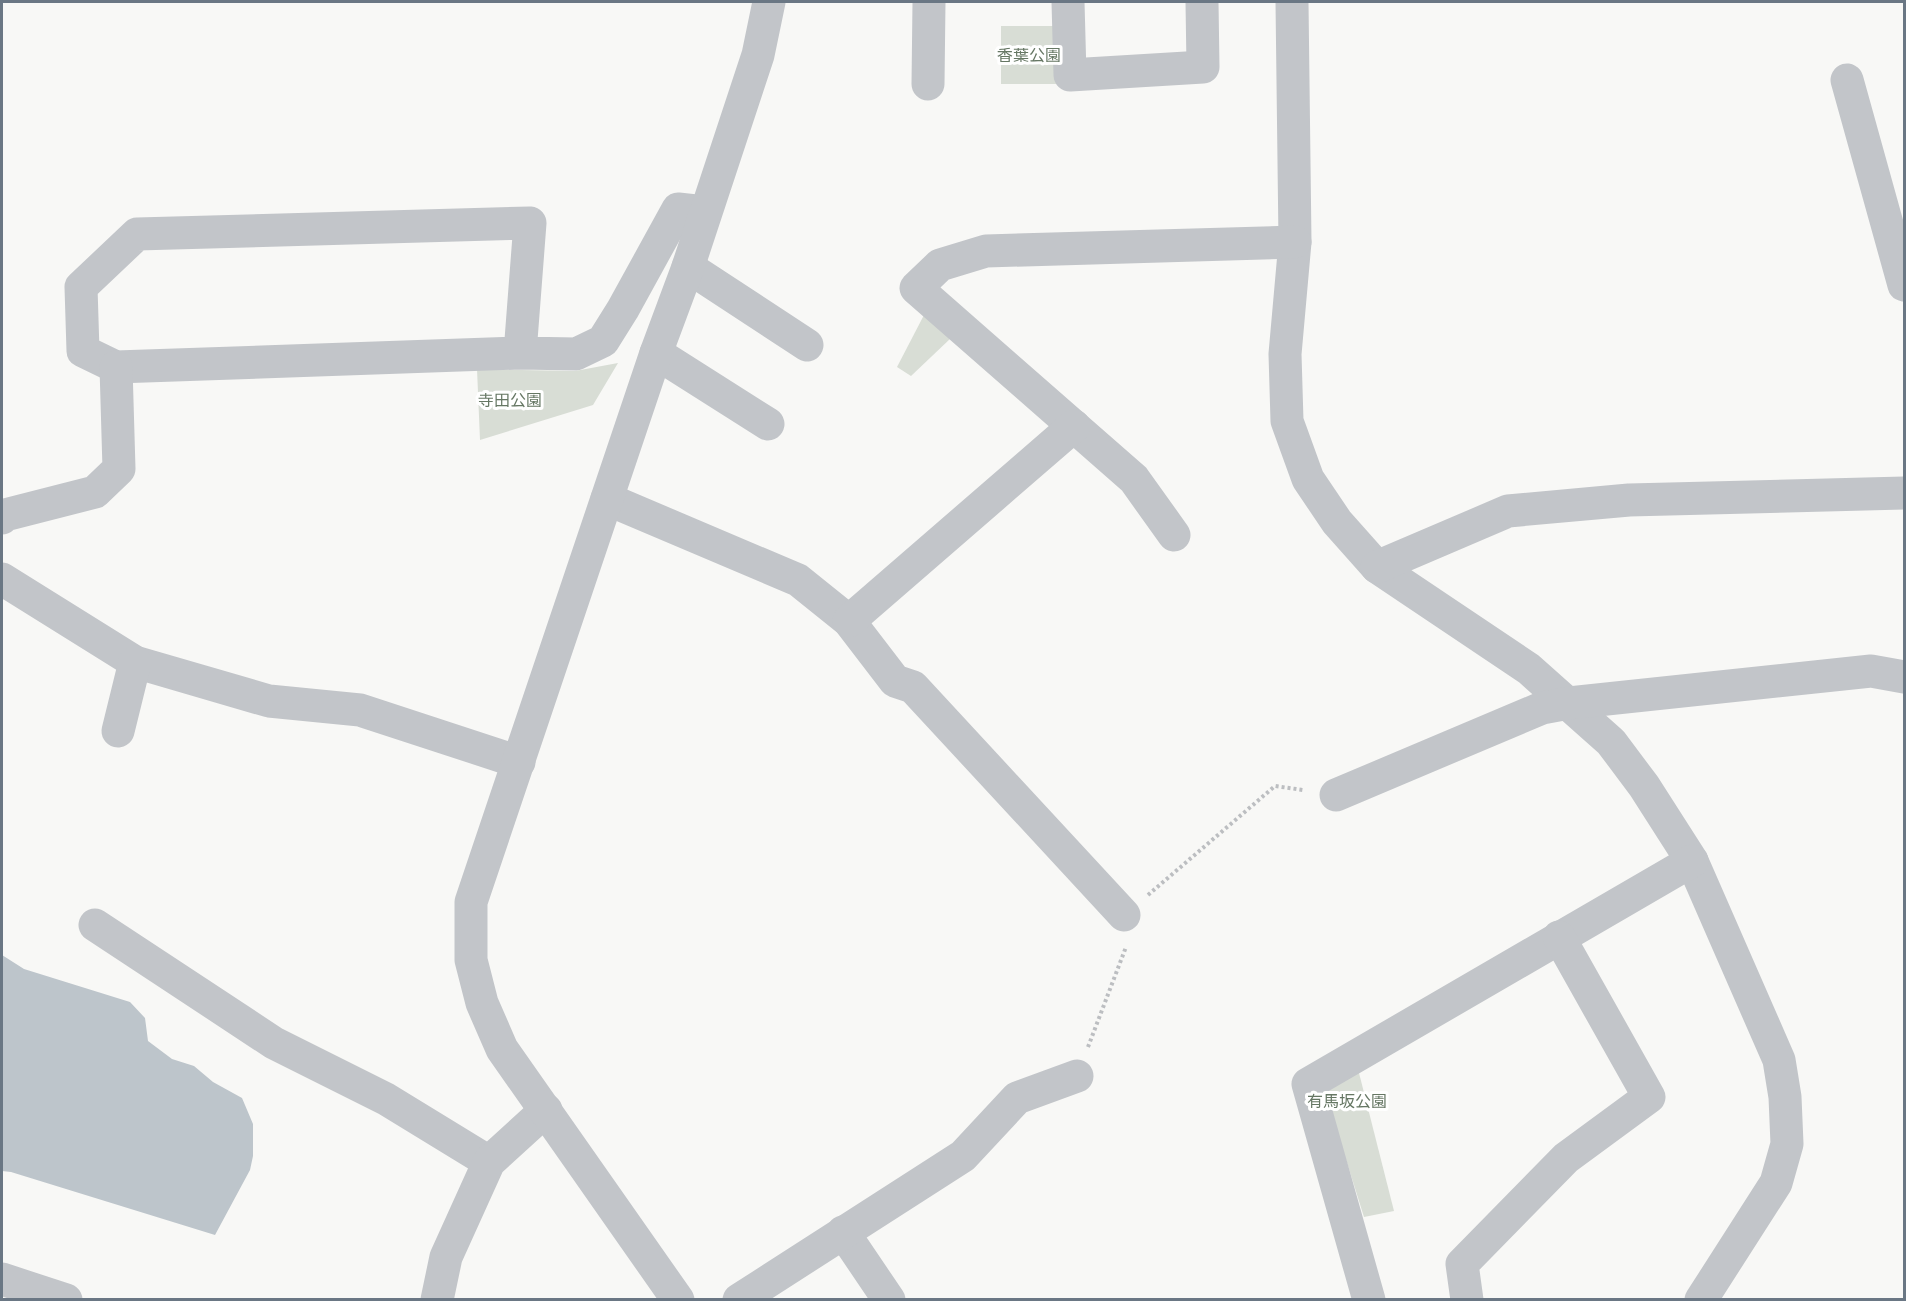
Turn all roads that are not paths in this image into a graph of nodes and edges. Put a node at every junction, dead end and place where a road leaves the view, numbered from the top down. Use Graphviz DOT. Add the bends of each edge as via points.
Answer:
graph roads {
  1 [pos="769,2"];
  2 [pos="929,2"];
  3 [pos="1068,2"];
  4 [pos="1202,2"];
  5 [pos="1292,2"];
  6 [pos="1847,80"];
  7 [pos="928,84"];
  8 [pos="705,212"];
  9 [pos="1295,242"];
  10 [pos="688,267"];
  11 [pos="1905,285"];
  12 [pos="807,345"];
  13 [pos="520,353"];
  14 [pos="656,353"];
  15 [pos="116,367"];
  16 [pos="768,424"];
  17 [pos="1074,426"];
  18 [pos="1905,494"];
  19 [pos="607,499"];
  20 [pos="2,518"];
  21 [pos="1174,536"];
  22 [pos="1377,567"];
  23 [pos="2,579"];
  24 [pos="849,621"];
  25 [pos="135,662"];
  26 [pos="1905,676"];
  27 [pos="1569,703"];
  28 [pos="118,731"];
  29 [pos="519,762"];
  30 [pos="1336,795"];
  31 [pos="1692,861"];
  32 [pos="1124,915"];
  33 [pos="95,925"];
  34 [pos="1559,937"];
  35 [pos="1077,1076"];
  36 [pos="546,1110"];
  37 [pos="489,1162"];
  38 [pos="843,1232"];
  39 [pos="2,1279"];
  40 [pos="66,1299"];
  41 [pos="437,1299"];
  42 [pos="678,1299"];
  43 [pos="739,1299"];
  44 [pos="889,1299"];
  45 [pos="1369,1299"];
  46 [pos="1467,1299"];
  47 [pos="1701,1299"];
  1 -- 8 [label="street" via="758,55"];
  2 -- 7 [label="street"];
  3 -- 4 [label="street" via="1070,75 1203,67"];
  5 -- 9 [label="street"];
  6 -- 11 [label="street"];
  8 -- 10 [label="street"];
  8 -- 13 [label="street" via="678,208 603,341 576,354"];
  9 -- 17 [label="street" via="986,251 940,265 916,288"];
  9 -- 22 [label="street" via="1285,354 1287,421 1308,479 1337,522"];
  10 -- 12 [label="street"];
  10 -- 14 [label="street"];
  13 -- 15 [label="street"];
  13 -- 15 [label="street" via="530,223 137,234 81,287 83,351"];
  14 -- 16 [label="street"];
  14 -- 19 [label="street"];
  15 -- 20 [label="street" via="119,469 95,492"];
  17 -- 21 [label="street" via="1134,479"];
  17 -- 24 [label="street"];
  18 -- 22 [label="street" via="1629,501 1508,511"];
  19 -- 24 [label="street" via="798,580"];
  19 -- 29 [label="street"];
  22 -- 27 [label="street" via="1530,669"];
  23 -- 25 [label="street"];
  24 -- 32 [label="street" via="895,681 913,687"];
  25 -- 28 [label="street"];
  25 -- 29 [label="street" via="269,701 360,710"];
  26 -- 27 [label="street" via="1871,671"];
  27 -- 30 [label="street" via="1542,708"];
  27 -- 31 [label="street" via="1611,742"];
  29 -- 36 [label="street" via="471,902 471,960 482,1003 502,1049"];
  31 -- 34 [label="street"];
  31 -- 47 [label="street" via="1779,1060 1786,1144 1776,1183"];
  33 -- 37 [label="street" via="274,1043 386,1099"];
  34 -- 45 [label="street" via="1308,1084"];
  34 -- 46 [label="street" via="1649,1097 1566,1158 1462,1264"];
  35 -- 38 [label="street" via="1017,1098 963,1156"];
  36 -- 37 [label="street"];
  36 -- 42 [label="street"];
  37 -- 41 [label="street" via="446,1257"];
  38 -- 43 [label="street"];
  38 -- 44 [label="street"];
  39 -- 40 [label="street"];
}
